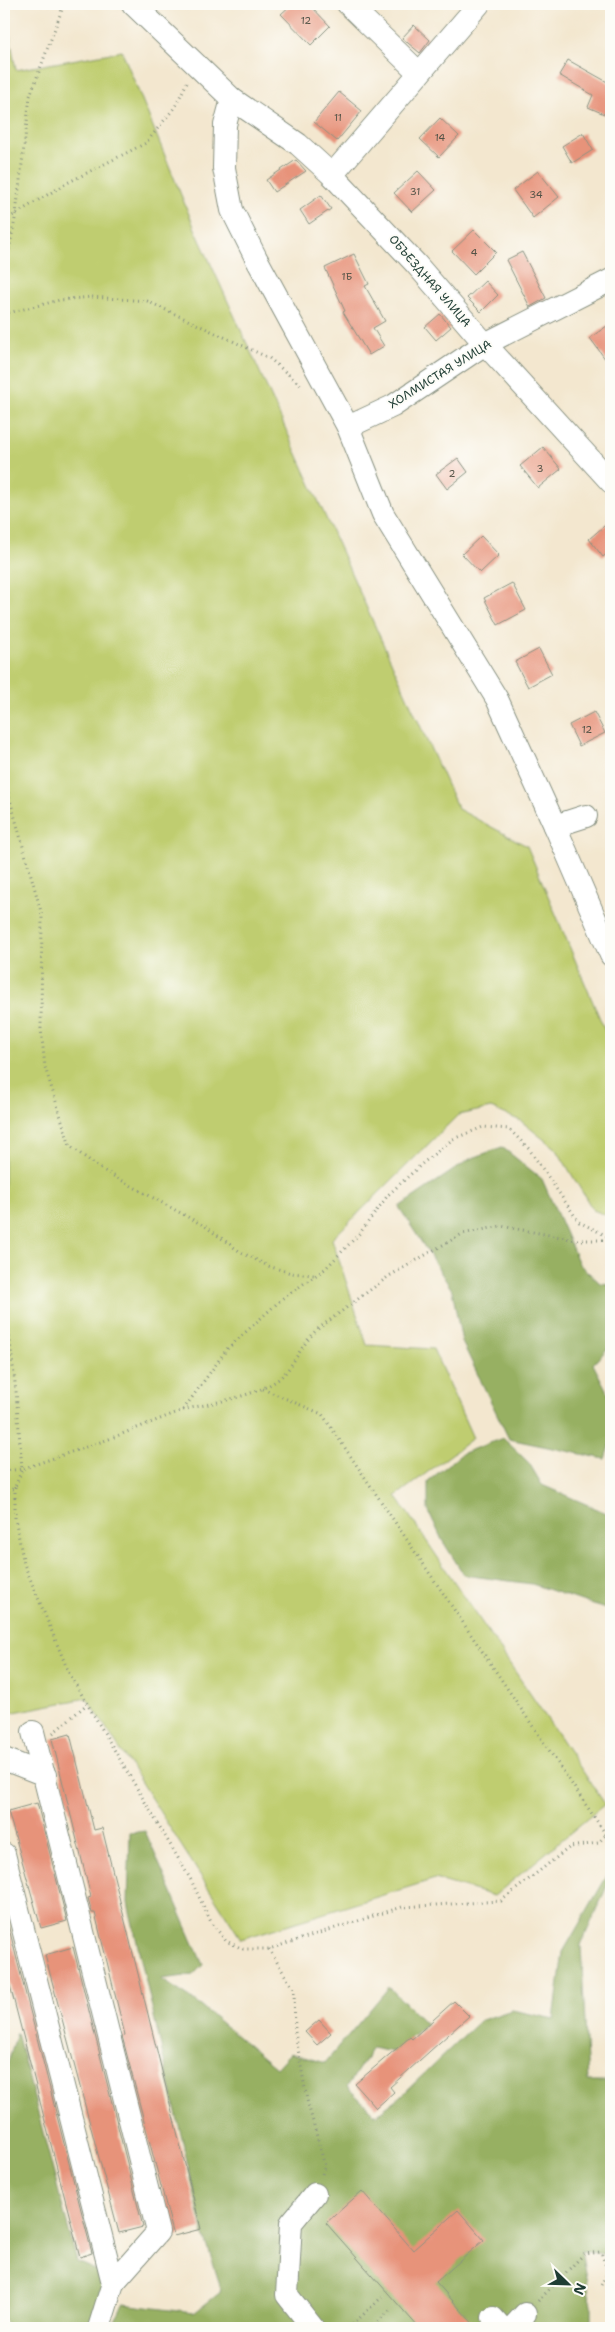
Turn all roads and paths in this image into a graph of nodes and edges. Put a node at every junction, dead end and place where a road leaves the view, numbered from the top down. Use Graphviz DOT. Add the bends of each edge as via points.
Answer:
graph roads {
  1 [pos="64,4"];
  2 [pos="133,4"];
  3 [pos="348,4"];
  4 [pos="479,4"];
  5 [pos="191,57"];
  6 [pos="419,73"];
  7 [pos="232,99"];
  8 [pos="332,175"];
  9 [pos="16,214"];
  10 [pos="4,221"];
  11 [pos="4,263"];
  12 [pos="611,280"];
  13 [pos="4,314"];
  14 [pos="485,344"];
  15 [pos="308,390"];
  16 [pos="348,427"];
  17 [pos="611,482"];
  18 [pos="4,778"];
  19 [pos="586,816"];
  20 [pos="555,826"];
  21 [pos="611,956"];
  22 [pos="611,1239"];
  23 [pos="316,1276"];
  24 [pos="4,1292"];
  25 [pos="263,1389"];
  26 [pos="183,1410"];
  27 [pos="22,1469"];
  28 [pos="4,1471"];
  29 [pos="15,1487"];
  30 [pos="4,1496"];
  31 [pos="87,1704"];
  32 [pos="35,1739"];
  33 [pos="4,1759"];
  34 [pos="45,1775"];
  35 [pos="611,1830"];
  36 [pos="606,1835"];
  37 [pos="611,1842"];
  38 [pos="4,1854"];
  39 [pos="269,1949"];
  40 [pos="315,2194"];
  41 [pos="609,2273"];
  42 [pos="114,2283"];
  43 [pos="601,2284"];
  44 [pos="382,2297"];
  45 [pos="392,2309"];
  46 [pos="519,2321"];
  47 [pos="99,2328"];
  48 [pos="313,2328"];
  49 [pos="349,2328"];
  50 [pos="370,2328"];
  1 -- 9 [label="path" via="30,96"];
  2 -- 5 [label="street, ОБЪЕЗДНАЯ УЛИЦА"];
  3 -- 6 [label="street"];
  4 -- 6 [label="street"];
  5 -- 7 [label="street, ОБЪЕЗДНАЯ УЛИЦА"];
  5 -- 9 [label="path" via="188,79 175,107 146,143 67,183"];
  6 -- 8 [label="street"];
  7 -- 8 [label="street, ОБЪЕЗДНАЯ УЛИЦА" via="298,144"];
  7 -- 16 [label="street" via="225,125 224,168 232,210"];
  8 -- 14 [label="street, ОБЪЕЗДНАЯ УЛИЦА" via="416,264"];
  9 -- 10 [label="path"];
  9 -- 11 [label="path"];
  12 -- 14 [label="street, ХОЛМИСТАЯ УЛИЦА"];
  13 -- 15 [label="path" via="68,299 92,297 147,301 269,358"];
  14 -- 16 [label="street, ХОЛМИСТАЯ УЛИЦА" via="392,406"];
  14 -- 17 [label="street, ОБЪЕЗДНАЯ УЛИЦА"];
  16 -- 20 [label="street" via="383,514 497,699"];
  18 -- 23 [label="path" via="42,915 42,1028 46,1067 70,1146 101,1169 206,1227 239,1251 268,1266"];
  19 -- 20 [label="street"];
  20 -- 21 [label="street"];
  22 -- 23 [label="path" via="579,1222 528,1149 509,1129 483,1127 453,1139 422,1163 388,1195 360,1232"];
  22 -- 25 [label="path" via="576,1240 501,1226 462,1234 388,1276 318,1329 308,1337 284,1374"];
  23 -- 26 [label="path" via="283,1298 227,1349"];
  24 -- 27 [label="path"];
  25 -- 26 [label="path"];
  25 -- 36 [label="path" via="322,1414"];
  26 -- 27 [label="path"];
  27 -- 28 [label="path"];
  27 -- 29 [label="path"];
  29 -- 30 [label="path"];
  29 -- 31 [label="path" via="15,1518 24,1564 69,1673"];
  31 -- 32 [label="path"];
  31 -- 39 [label="path" via="191,1880 211,1922 226,1941 243,1949"];
  32 -- 34 [label="street"];
  33 -- 34 [label="street"];
  34 -- 42 [label="street" via="158,2232"];
  35 -- 36 [label="path"];
  36 -- 37 [label="path"];
  36 -- 39 [label="path" via="598,1843 570,1847 501,1900 402,1907"];
  38 -- 42 [label="street"];
  39 -- 40 [label="path" via="294,1990 296,2032 307,2100 326,2166"];
  40 -- 48 [label="street" via="291,2223 287,2295"];
  41 -- 43 [label="path"];
  41 -- 46 [label="path" via="601,2252 584,2254"];
  42 -- 47 [label="street"];
  44 -- 49 [label="path"];
  45 -- 50 [label="path"];
}
